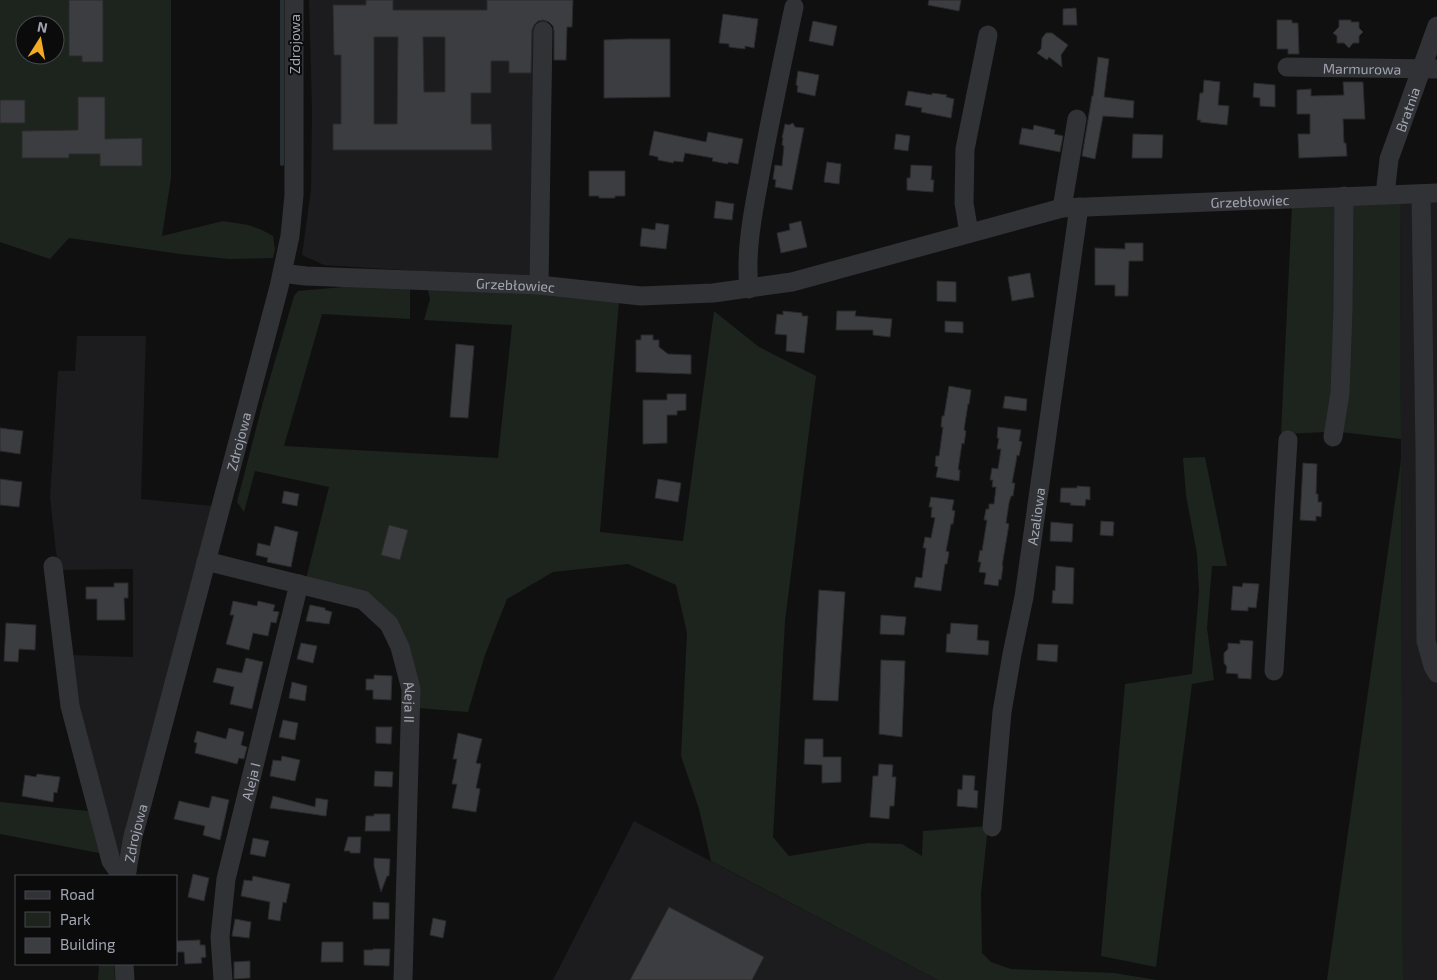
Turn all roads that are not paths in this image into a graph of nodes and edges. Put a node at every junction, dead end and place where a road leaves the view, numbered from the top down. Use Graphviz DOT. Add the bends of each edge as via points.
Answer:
graph roads {
  1 [pos="294,0"];
  2 [pos="794,7"];
  3 [pos="1437,26"];
  4 [pos="543,31"];
  5 [pos="988,35"];
  6 [pos="1287,67"];
  7 [pos="1430,69"];
  8 [pos="1077,119"];
  9 [pos="1429,193"];
  10 [pos="1385,195"];
  11 [pos="1344,196"];
  12 [pos="1070,208"];
  13 [pos="969,233"];
  14 [pos="284,270"];
  15 [pos="539,285"];
  16 [pos="749,289"];
  17 [pos="1333,437"];
  18 [pos="1288,440"];
  19 [pos="206,561"];
  20 [pos="53,566"];
  21 [pos="299,584"];
  22 [pos="1274,671"];
  23 [pos="1437,673"];
  24 [pos="992,827"];
  25 [pos="126,874"];
  26 [pos="124,965"];
  27 [pos="125,980"];
  28 [pos="223,980"];
  29 [pos="404,980"];
  1 -- 14 [label="street, Zdrojowa" via="295,180"];
  2 -- 16 [label="street" via="754,204 747,268"];
  3 -- 7 [label="street, Bratnia"];
  4 -- 15 [label="street"];
  5 -- 13 [label="street" via="965,149 964,203"];
  6 -- 7 [label="street, Marmurowa"];
  7 -- 10 [label="street, Bratnia" via="1389,159"];
  8 -- 12 [label="street"];
  9 -- 10 [label="street, Grzebłowiec"];
  9 -- 23 [label="street" via="1426,641"];
  10 -- 11 [label="street, Grzebłowiec"];
  11 -- 12 [label="street, Grzebłowiec"];
  11 -- 17 [label="street" via="1340,384"];
  12 -- 13 [label="street, Grzebłowiec"];
  12 -- 24 [label="street, Azaliowa" via="1024,597 1002,712"];
  13 -- 16 [label="street, Grzebłowiec" via="792,282"];
  14 -- 15 [label="street, Grzebłowiec" via="289,274 306,276"];
  14 -- 19 [label="street, Zdrojowa"];
  15 -- 16 [label="street, Grzebłowiec" via="640,296"];
  18 -- 22 [label="street"];
  19 -- 21 [label="street, Aleja II"];
  19 -- 25 [label="street, Zdrojowa" via="140,809"];
  20 -- 25 [label="street" via="70,706 109,856 116,868"];
  21 -- 28 [label="street, Aleja I" via="226,879 220,937"];
  21 -- 29 [label="street, Aleja II" via="363,600 389,624 400,647 411,689"];
  26 -- 27 [label="street"];
}
